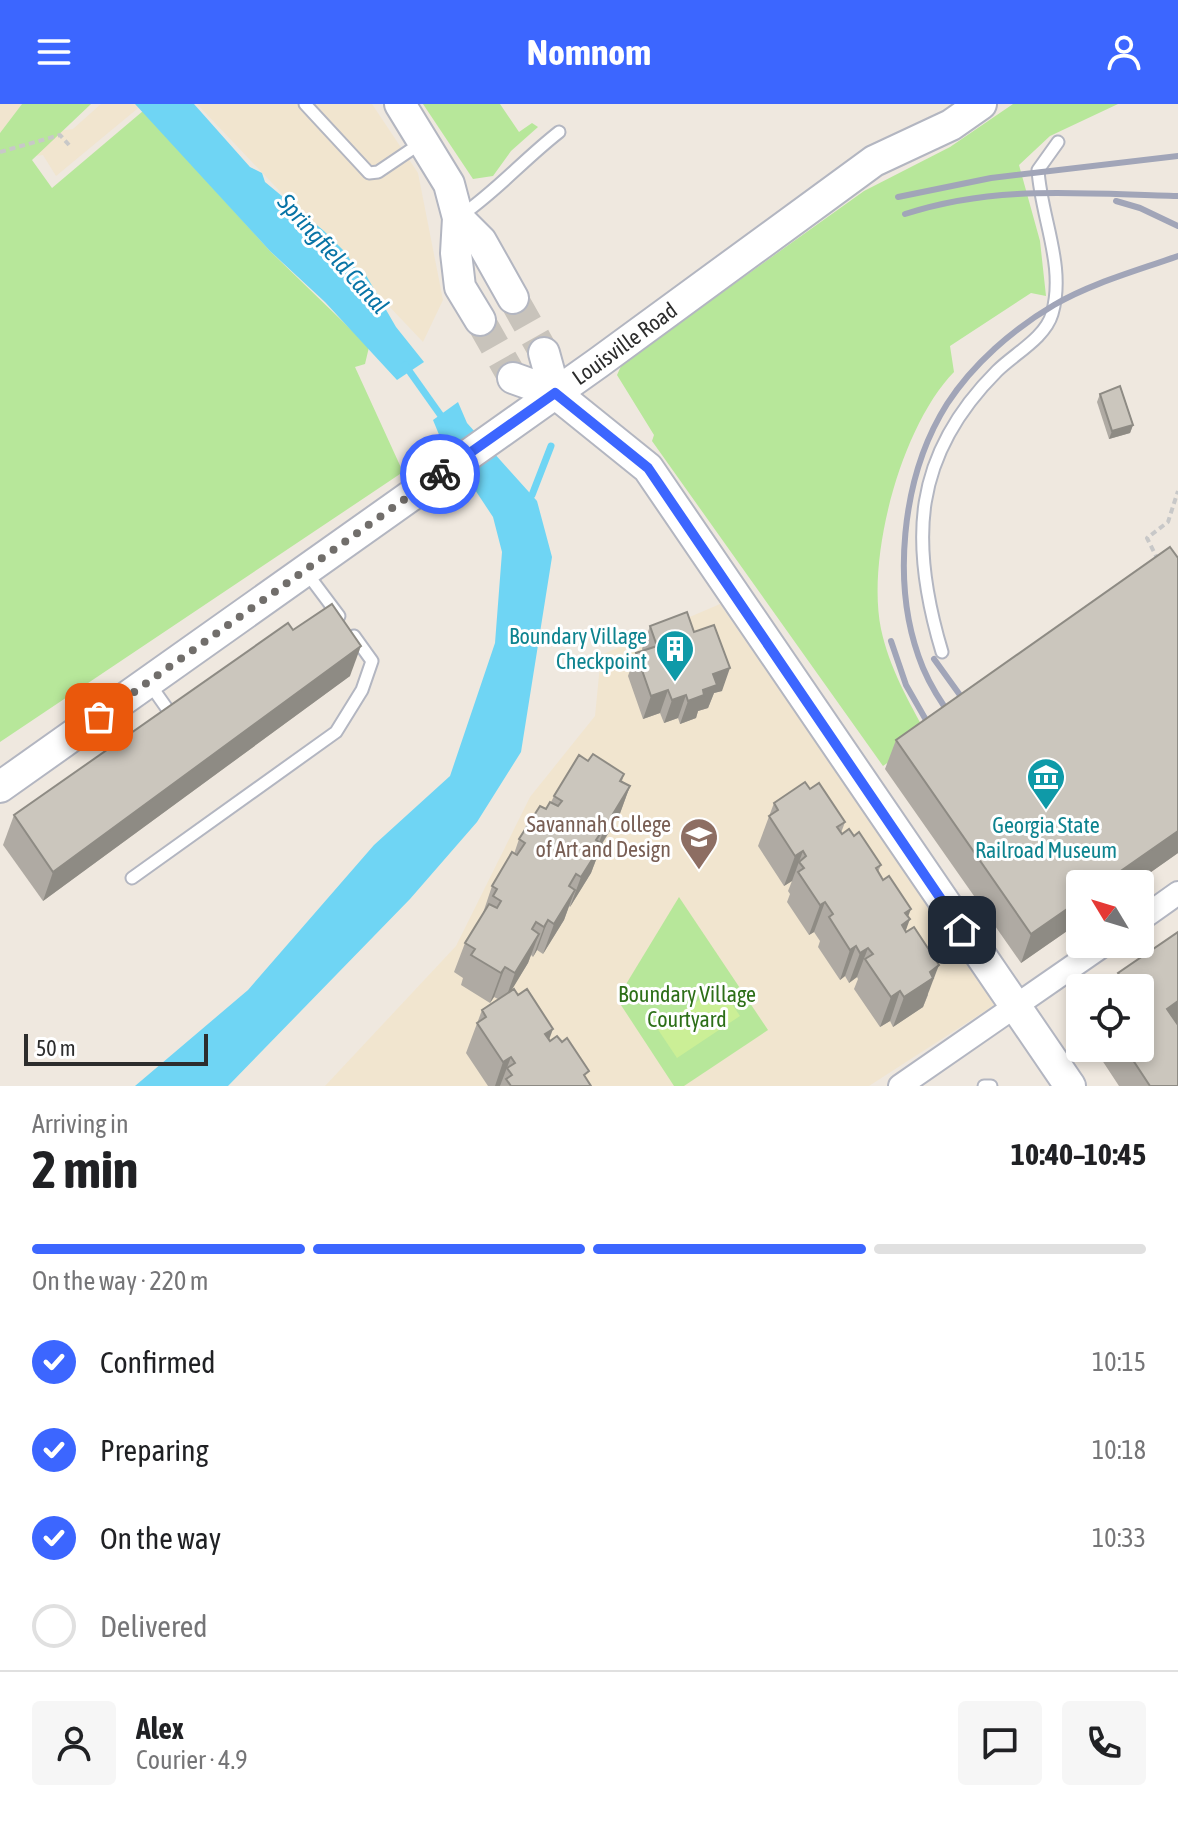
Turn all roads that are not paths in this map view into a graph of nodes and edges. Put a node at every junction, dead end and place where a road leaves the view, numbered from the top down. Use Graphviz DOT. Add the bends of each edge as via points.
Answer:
graph roads {
  1 [pos="305,104"];
  2 [pos="400,104"];
  3 [pos="981,104"];
  4 [pos="559,132"];
  5 [pos="424,140"];
  6 [pos="1058,142"];
  7 [pos="458,218"];
  8 [pos="513,298"];
  9 [pos="480,320"];
  10 [pos="544,353"];
  11 [pos="513,378"];
  12 [pos="555,393"];
  13 [pos="306,571"];
  14 [pos="942,652"];
  15 [pos="148,682"];
  16 [pos="168,710"];
  17 [pos="0,787"];
  18 [pos="132,878"];
  19 [pos="1178,893"];
  20 [pos="1154,910"];
  21 [pos="1085,958"];
  22 [pos="1015,1006"];
  23 [pos="900,1086"];
  24 [pos="984,1086"];
  25 [pos="991,1086"];
  26 [pos="1070,1086"];
  1 -- 5 [label="lane" via="369,173"];
  2 -- 5 [label="main road"];
  3 -- 12 [label="main road, Louisville Road" via="951,125 874,161"];
  4 -- 7 [label="lane" via="499,189"];
  5 -- 7 [label="main road" via="449,184"];
  6 -- 14 [label="lane" via="1038,170 1055,271 1051,318 970,401 950,432 923,504 925,597"];
  7 -- 8 [label="main road" via="481,241"];
  7 -- 9 [label="main road" via="460,287"];
  10 -- 12 [label="main road"];
  11 -- 12 [label="main road"];
  12 -- 13 [label="main road, Louisville Road"];
  12 -- 22 [label="main road" via="648,468"];
  13 -- 15 [label="main road, Louisville Road"];
  13 -- 18 [label="lane" via="372,661 362,690 336,732"];
  15 -- 16 [label="lane"];
  15 -- 17 [label="main road, Louisville Road"];
  19 -- 20 [label="street"];
  21 -- 22 [label="street"];
  22 -- 23 [label="street"];
  22 -- 26 [label="main road"];
  24 -- 25 [label="lane"];
}
